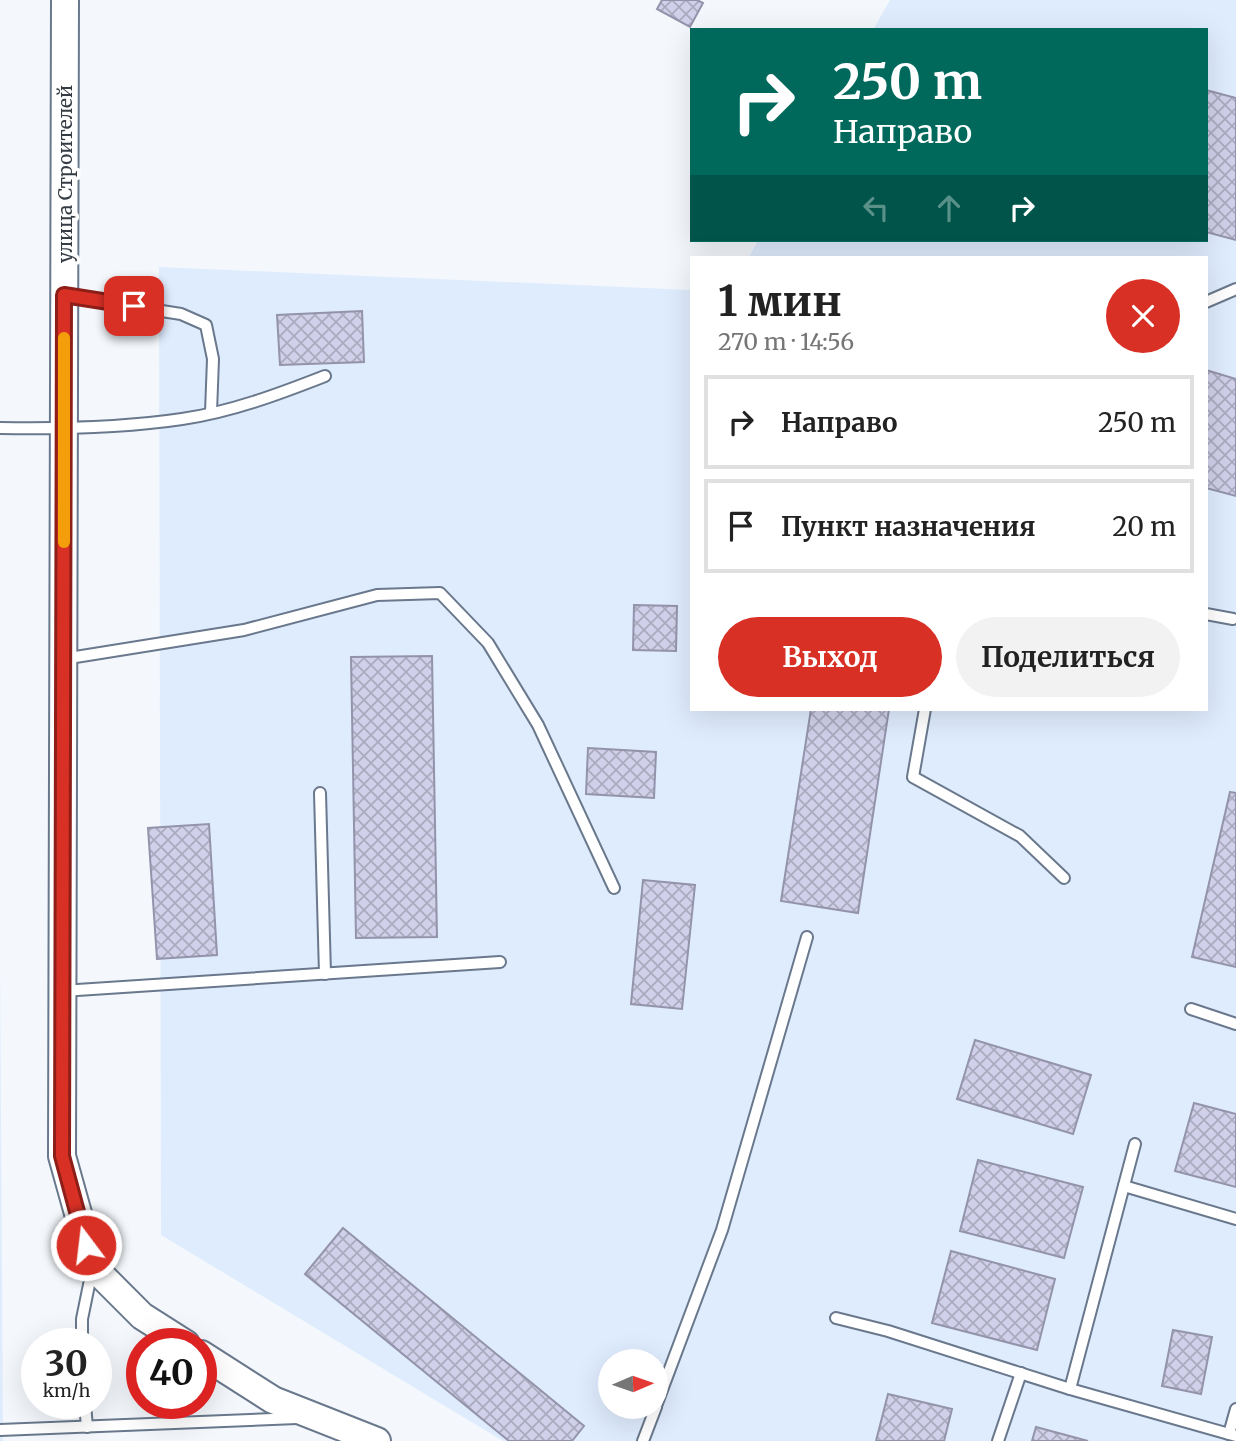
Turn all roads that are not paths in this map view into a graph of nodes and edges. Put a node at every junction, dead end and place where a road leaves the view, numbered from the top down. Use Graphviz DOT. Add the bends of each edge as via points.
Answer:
graph roads {
  1 [pos="65,0"];
  2 [pos="1236,289"];
  3 [pos="64,295"];
  4 [pos="1208,301"];
  5 [pos="325,376"];
  6 [pos="211,412"];
  7 [pos="0,428"];
  8 [pos="64,429"];
  9 [pos="1208,614"];
  10 [pos="1233,619"];
  11 [pos="63,659"];
  12 [pos="925,711"];
  13 [pos="320,793"];
  14 [pos="1064,878"];
  15 [pos="614,888"];
  16 [pos="807,937"];
  17 [pos="500,962"];
  18 [pos="325,974"];
  19 [pos="62,991"];
  20 [pos="1191,1009"];
  21 [pos="1236,1024"];
  22 [pos="1135,1144"];
  23 [pos="1124,1186"];
  24 [pos="1236,1219"];
  25 [pos="93,1267"];
  26 [pos="836,1318"];
  27 [pos="82,1328"];
  28 [pos="161,1328"];
  29 [pos="217,1364"];
  30 [pos="1021,1373"];
  31 [pos="668,1375"];
  32 [pos="1070,1389"];
  33 [pos="1236,1409"];
  34 [pos="317,1418"];
  35 [pos="86,1419"];
  36 [pos="651,1419"];
  37 [pos="87,1427"];
  38 [pos="0,1430"];
  39 [pos="1233,1435"];
  40 [pos="377,1441"];
  41 [pos="643,1441"];
  42 [pos="998,1441"];
  1 -- 3 [label="street, улица Строителей"];
  2 -- 4 [label="lane"];
  3 -- 6 [label="lane" via="181,314 206,324 212,359"];
  3 -- 8 [label="street, улица Строителей"];
  5 -- 6 [label="lane"];
  6 -- 8 [label="lane" via="183,419"];
  7 -- 8 [label="lane"];
  8 -- 11 [label="street, улица Строителей"];
  9 -- 10 [label="lane"];
  11 -- 15 [label="lane" via="244,630 377,595 440,593 488,643 538,725"];
  11 -- 19 [label="street, улица Строителей"];
  12 -- 14 [label="lane" via="914,777 1020,835"];
  13 -- 18 [label="lane"];
  16 -- 31 [label="lane" via="722,1230"];
  17 -- 18 [label="lane"];
  18 -- 19 [label="lane"];
  19 -- 25 [label="street, улица Строителей" via="62,1156"];
  20 -- 21 [label="lane"];
  22 -- 23 [label="lane"];
  23 -- 24 [label="lane"];
  23 -- 32 [label="lane"];
  25 -- 27 [label="lane"];
  25 -- 28 [label="street" via="142,1316"];
  26 -- 30 [label="lane"];
  29 -- 34 [label="street" via="273,1400"];
  30 -- 32 [label="lane"];
  30 -- 42 [label="lane"];
  32 -- 39 [label="lane"];
  33 -- 39 [label="lane"];
  34 -- 37 [label="lane"];
  34 -- 40 [label="street"];
  35 -- 37 [label="lane"];
  36 -- 41 [label="lane"];
  37 -- 38 [label="lane"];
}
